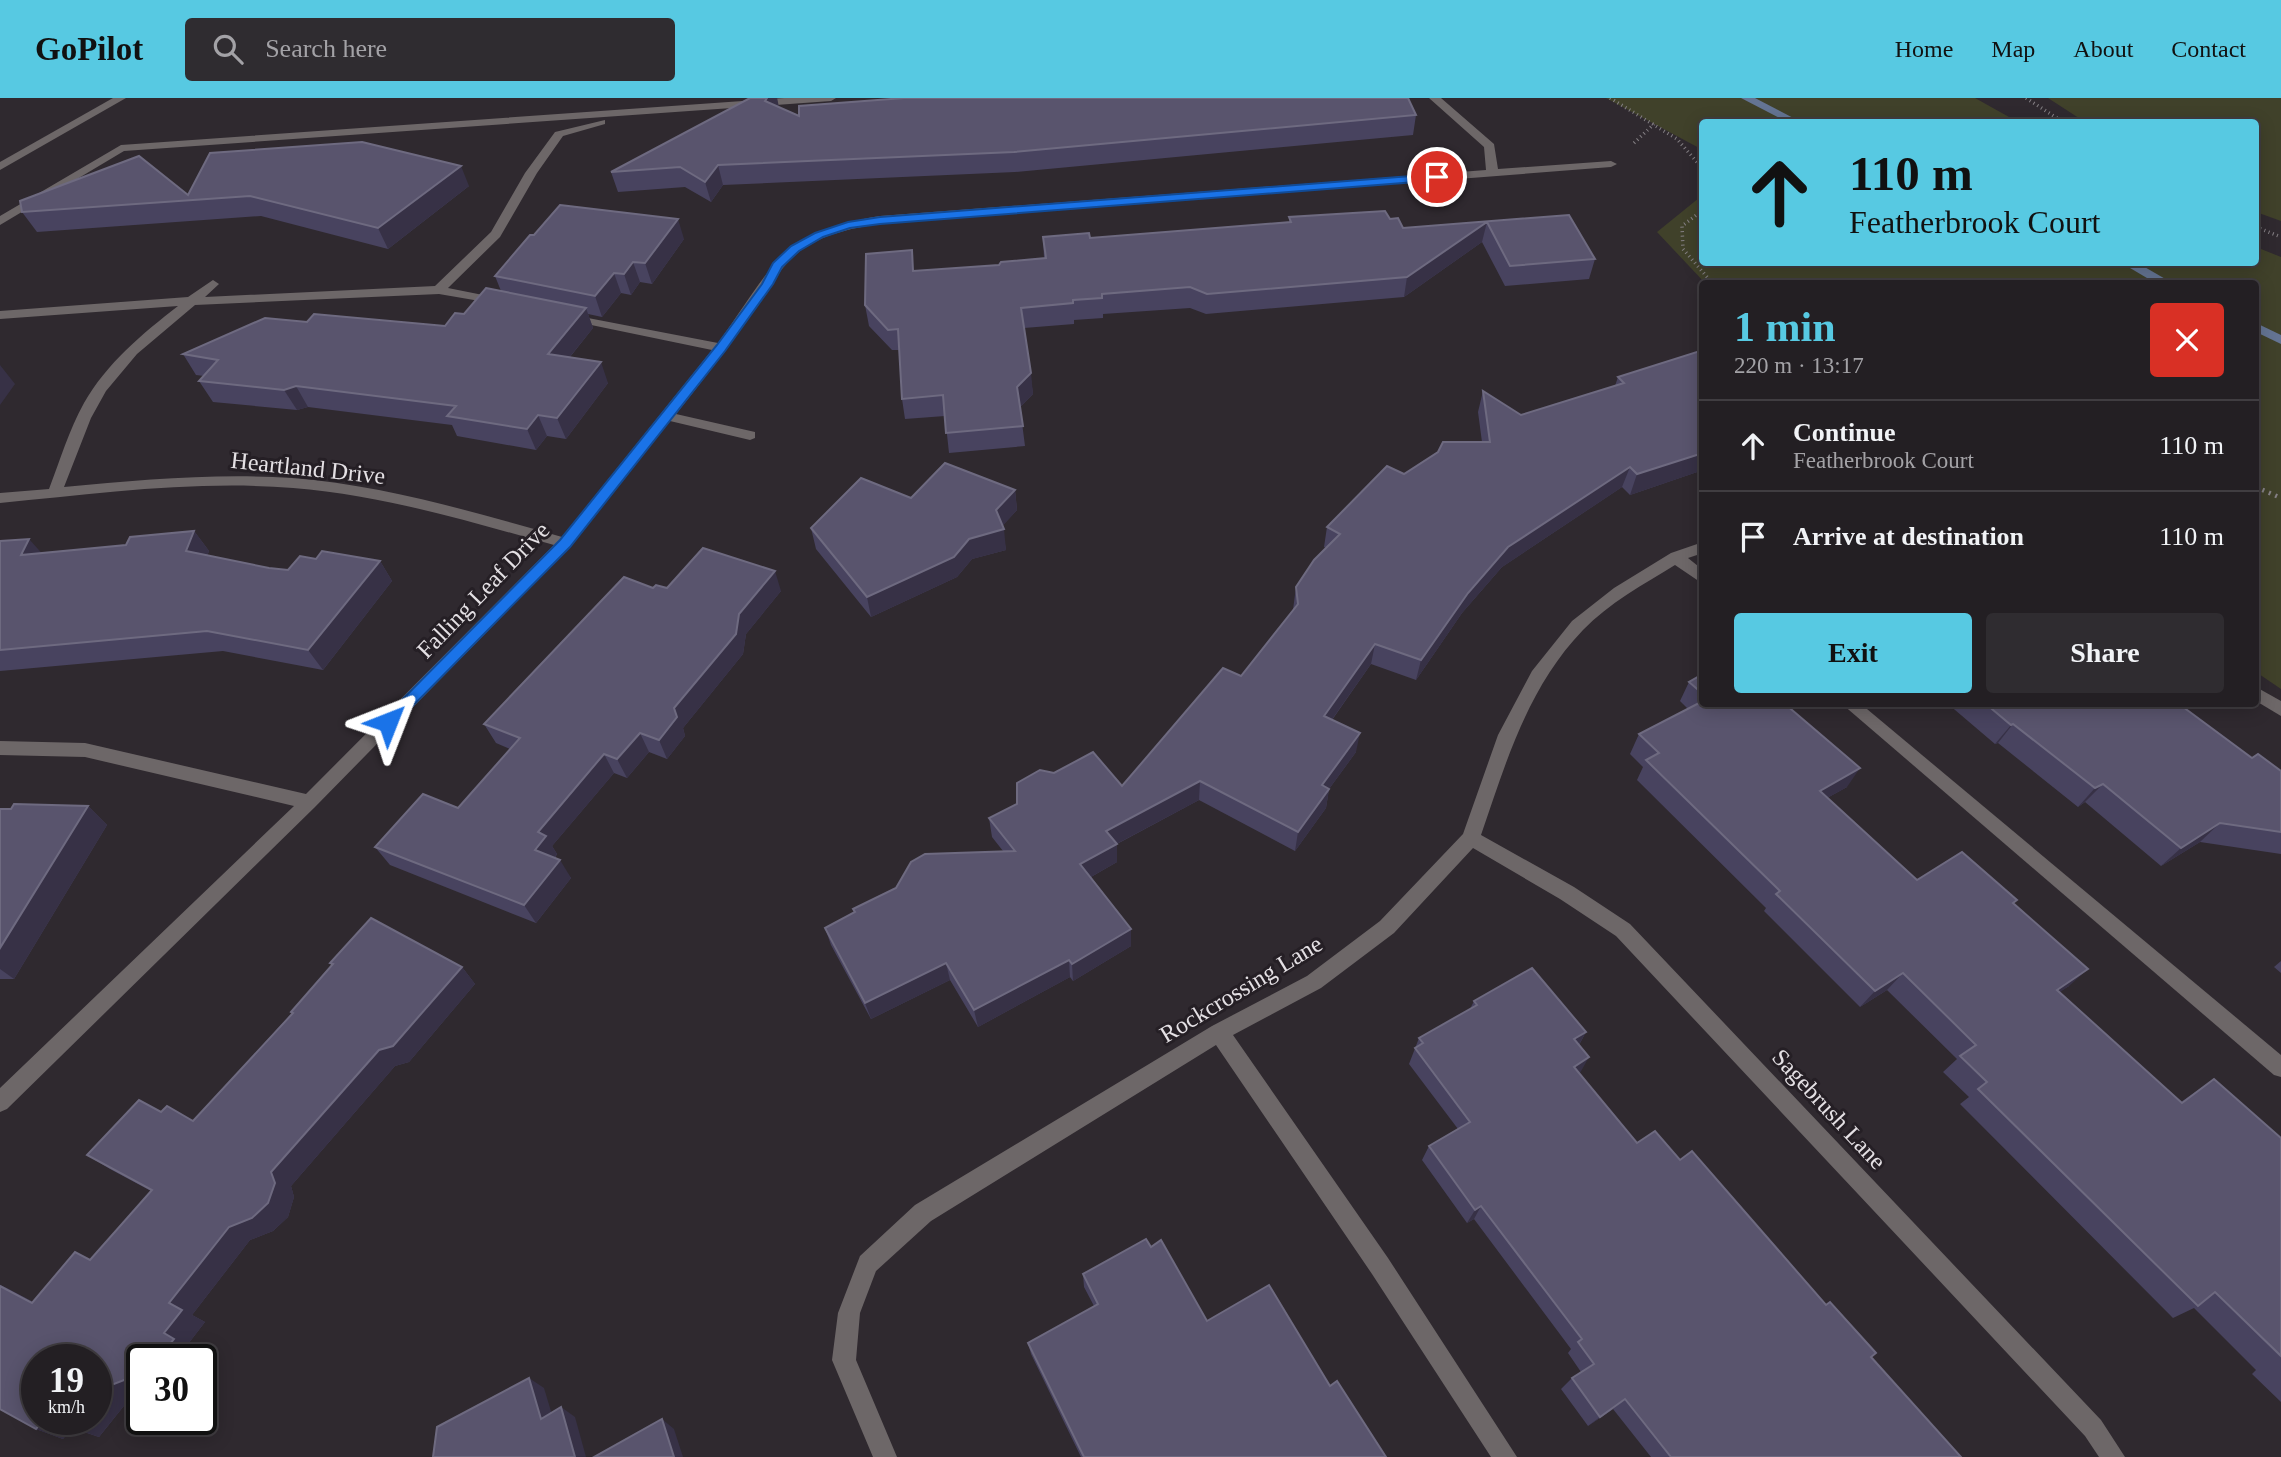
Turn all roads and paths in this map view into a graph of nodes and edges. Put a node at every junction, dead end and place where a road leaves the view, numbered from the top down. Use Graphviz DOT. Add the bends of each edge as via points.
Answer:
graph roads {
  1 [pos="121,98"];
  2 [pos="831,98"];
  3 [pos="1434,98"];
  4 [pos="1610,98"];
  5 [pos="2026,98"];
  6 [pos="633,112"];
  7 [pos="2058,119"];
  8 [pos="1611,164"];
  9 [pos="1699,164"];
  10 [pos="0,167"];
  11 [pos="1492,173"];
  12 [pos="1699,213"];
  13 [pos="0,221"];
  14 [pos="2259,228"];
  15 [pos="2281,237"];
  16 [pos="1710,280"];
  17 [pos="213,284"];
  18 [pos="439,290"];
  19 [pos="193,301"];
  20 [pos="506,304"];
  21 [pos="546,312"];
  22 [pos="0,315"];
  23 [pos="721,348"];
  24 [pos="667,416"];
  25 [pos="750,435"];
  26 [pos="2259,488"];
  27 [pos="54,494"];
  28 [pos="0,498"];
  29 [pos="2281,498"];
  30 [pos="565,543"];
  31 [pos="1699,548"];
  32 [pos="1676,557"];
  33 [pos="1699,576"];
  34 [pos="2259,694"];
  35 [pos="1854,707"];
  36 [pos="2281,710"];
  37 [pos="0,748"];
  38 [pos="309,802"];
  39 [pos="1471,838"];
  40 [pos="1219,1032"];
  41 [pos="2281,1068"];
  42 [pos="0,1102"];
  43 [pos="885,1457"];
  44 [pos="1505,1457"];
  45 [pos="2113,1457"];
  1 -- 10 [label="street"];
  2 -- 6 [label="street"];
  3 -- 11 [label="street" via="1490,146"];
  4 -- 9 [label="path" via="1677,139"];
  5 -- 7 [label="path"];
  6 -- 13 [label="street" via="121,148"];
  6 -- 18 [label="street" via="559,134 496,234"];
  8 -- 11 [label="street, Falling Leaf Drive"];
  11 -- 23 [label="street, Falling Leaf Drive" via="848,225 795,248 777,266"];
  12 -- 16 [label="path" via="1682,226 1683,249"];
  14 -- 15 [label="path"];
  17 -- 19 [label="street"];
  18 -- 19 [label="street"];
  18 -- 20 [label="street"];
  19 -- 22 [label="street"];
  19 -- 27 [label="street" via="140,342 108,378 88,411"];
  21 -- 23 [label="street"];
  23 -- 24 [label="street, Falling Leaf Drive"];
  24 -- 25 [label="street"];
  24 -- 30 [label="street, Falling Leaf Drive"];
  26 -- 29 [label="path"];
  27 -- 28 [label="street, Heartland Drive"];
  27 -- 30 [label="street, Heartland Drive" via="164,482 256,481 341,489 430,506"];
  30 -- 38 [label="street, Falling Leaf Drive"];
  31 -- 32 [label="street, Rockcrossing Lane"];
  32 -- 33 [label="street"];
  32 -- 39 [label="street, Rockcrossing Lane" via="1578,625 1538,675 1507,735"];
  34 -- 36 [label="street"];
  35 -- 41 [label="street"];
  37 -- 38 [label="street" via="85,750"];
  38 -- 42 [label="street, Falling Leaf Drive"];
  39 -- 40 [label="street, Rockcrossing Lane" via="1387,927 1314,982"];
  39 -- 45 [label="street, Sagebrush Lane" via="1623,930 2093,1428"];
  40 -- 43 [label="street, Rockcrossing Lane" via="923,1213 868,1264 849,1313 844,1360"];
  40 -- 44 [label="street"];
}
